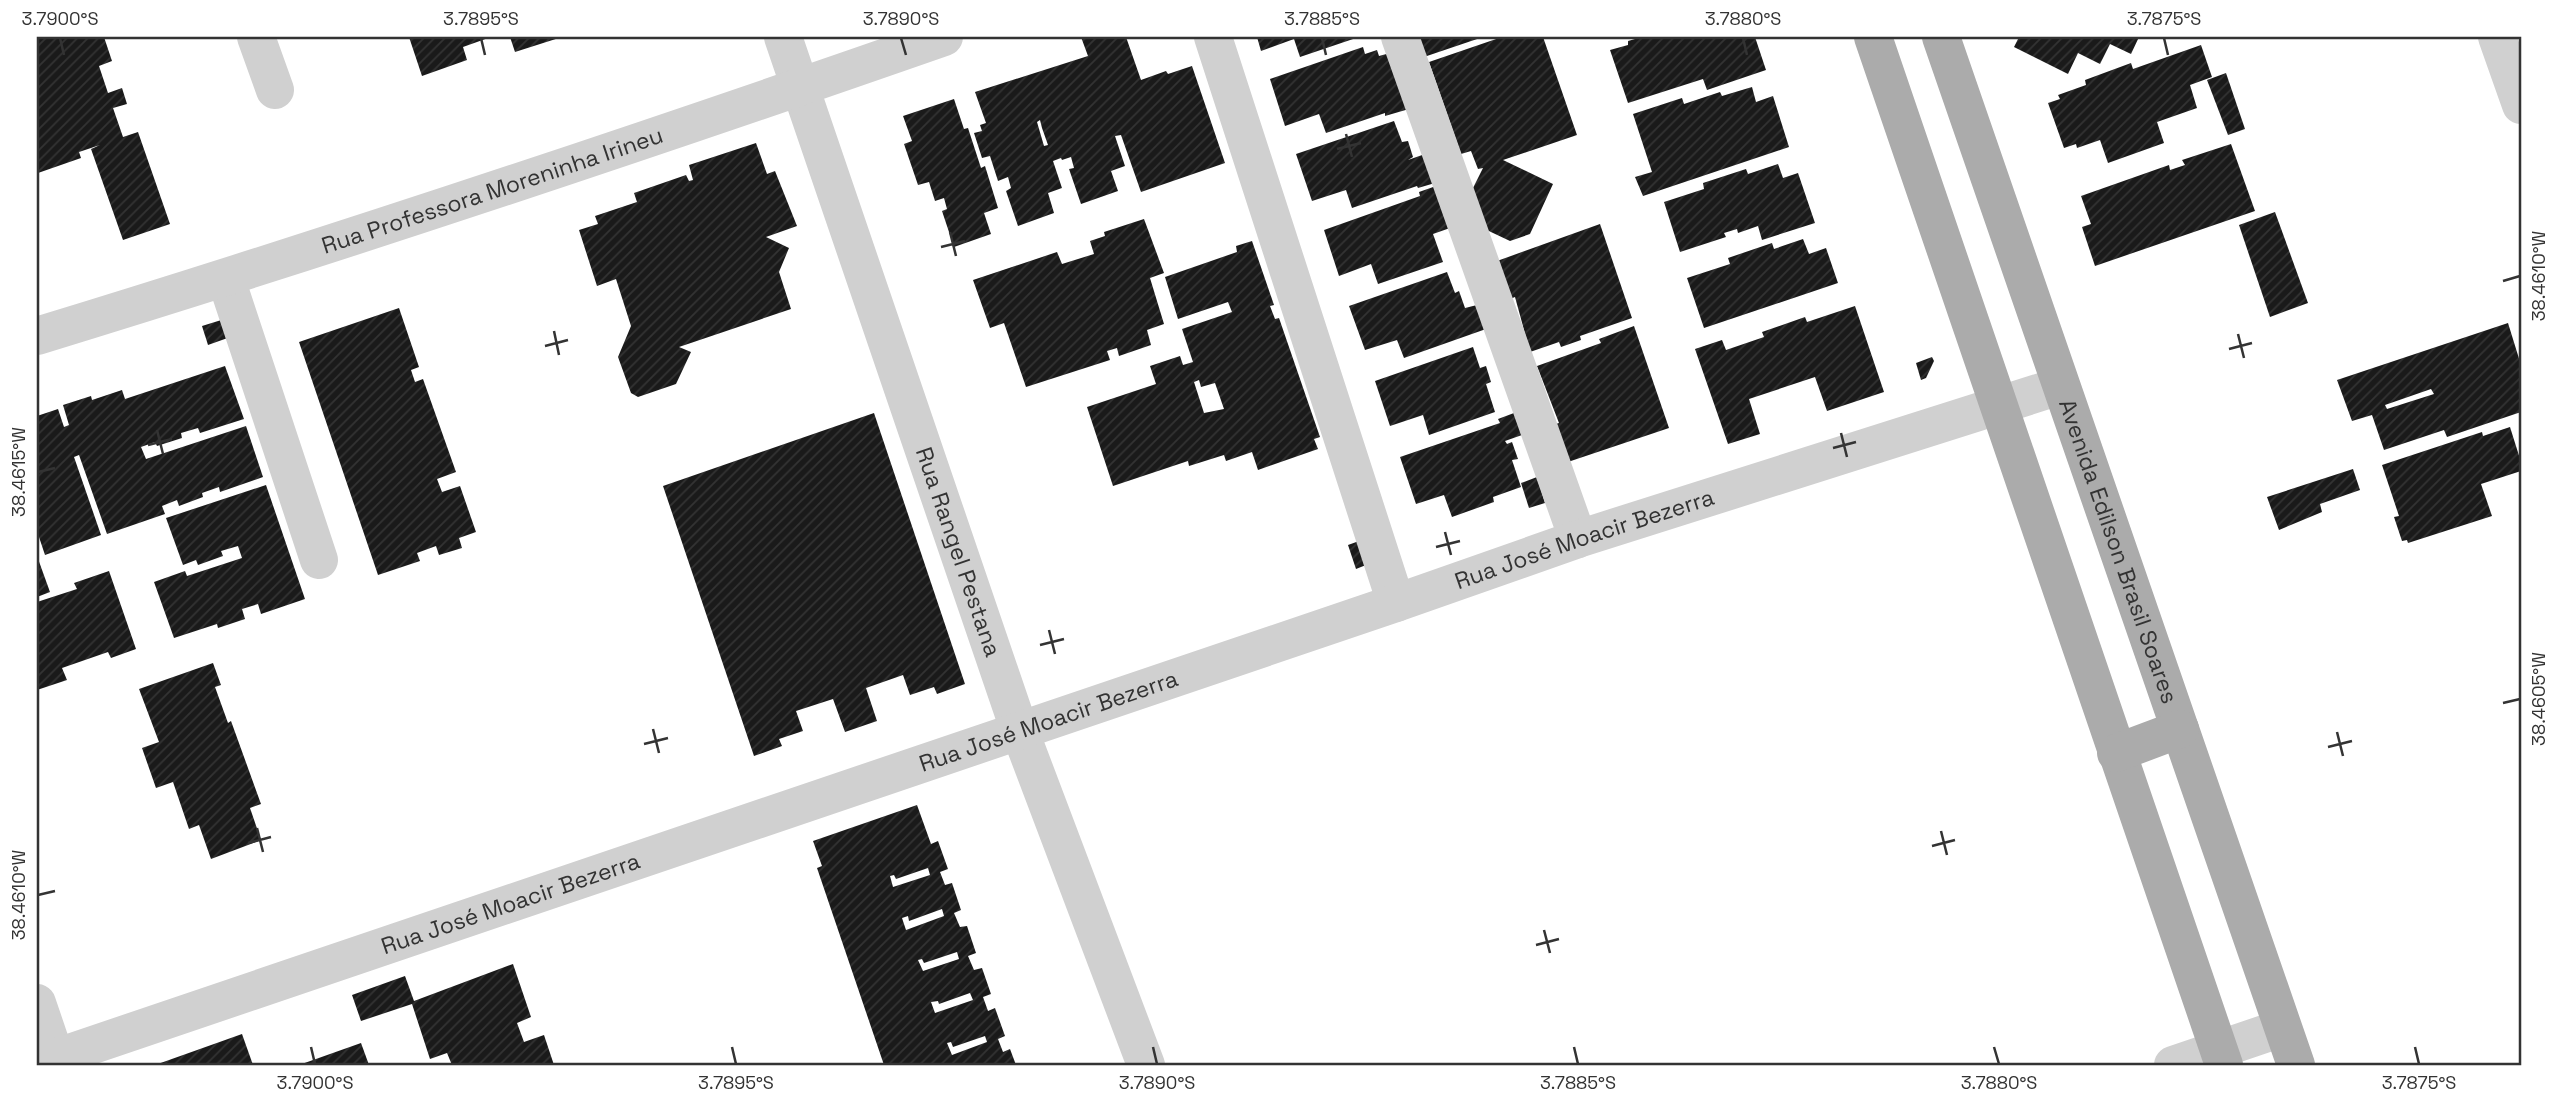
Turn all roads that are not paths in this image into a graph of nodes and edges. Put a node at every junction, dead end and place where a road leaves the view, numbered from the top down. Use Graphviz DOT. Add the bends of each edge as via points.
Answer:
graph roads {
  1 [pos="256,37"];
  2 [pos="783,37"];
  3 [pos="944,37"];
  4 [pos="1213,37"];
  5 [pos="1400,37"];
  6 [pos="1873,37"];
  7 [pos="1941,37"];
  8 [pos="2497,37"];
  9 [pos="799,87"];
  10 [pos="275,90"];
  11 [pos="2521,106"];
  12 [pos="226,279"];
  13 [pos="37,336"];
  14 [pos="2060,386"];
  15 [pos="1999,406"];
  16 [pos="1578,539"];
  17 [pos="319,560"];
  18 [pos="1396,603"];
  19 [pos="1019,729"];
  20 [pos="2179,729"];
  21 [pos="2116,752"];
  22 [pos="37,1003"];
  23 [pos="2282,1028"];
  24 [pos="2221,1058"];
  25 [pos="50,1062"];
  26 [pos="1146,1065"];
  27 [pos="2173,1065"];
  28 [pos="2296,1065"];
  1 -- 10 [label="street"];
  2 -- 9 [label="street, Rua Rangel Pestana"];
  3 -- 9 [label="street, Rua Professora Moreninha Irineu"];
  4 -- 18 [label="street"];
  5 -- 16 [label="street"];
  6 -- 15 [label="main road"];
  7 -- 14 [label="main road, Avenida Edilson Brasil Soares"];
  8 -- 11 [label="street"];
  9 -- 12 [label="street, Rua Professora Moreninha Irineu"];
  9 -- 19 [label="street, Rua Rangel Pestana"];
  12 -- 13 [label="street, Rua Professora Moreninha Irineu"];
  12 -- 17 [label="street"];
  14 -- 15 [label="street, Rua José Moacir Bezerra"];
  14 -- 20 [label="main road, Avenida Edilson Brasil Soares"];
  15 -- 16 [label="street, Rua José Moacir Bezerra"];
  15 -- 21 [label="main road"];
  16 -- 18 [label="street, Rua José Moacir Bezerra"];
  18 -- 19 [label="street, Rua José Moacir Bezerra"];
  19 -- 25 [label="street, Rua José Moacir Bezerra"];
  19 -- 26 [label="street, Rua Rangel Pestana"];
  20 -- 21 [label="main road"];
  20 -- 23 [label="main road, Avenida Edilson Brasil Soares"];
  21 -- 24 [label="main road"];
  22 -- 25 [label="street"];
  23 -- 24 [label="street"];
  23 -- 28 [label="main road, Avenida Edilson Brasil Soares"];
  24 -- 27 [label="street"];
}
